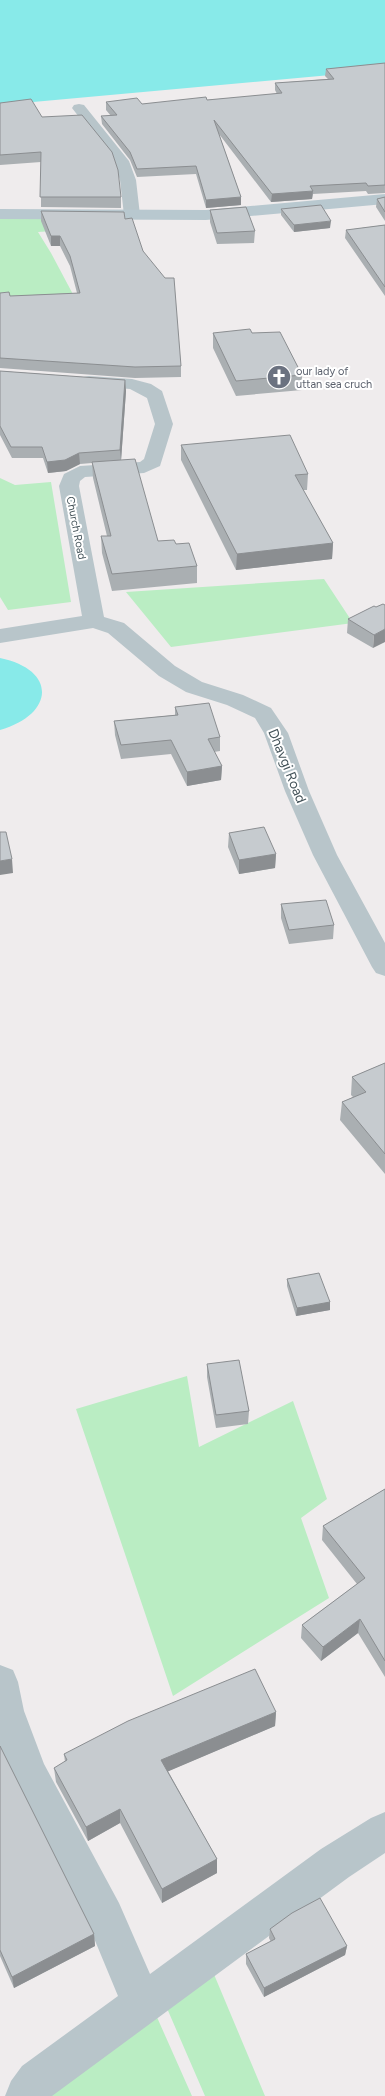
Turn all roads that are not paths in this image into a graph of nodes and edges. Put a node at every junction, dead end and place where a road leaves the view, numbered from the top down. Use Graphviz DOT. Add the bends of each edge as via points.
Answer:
graph roads {
  1 [pos="79,108"];
  2 [pos="385,199"];
  3 [pos="0,214"];
  4 [pos="132,215"];
  5 [pos="75,380"];
  6 [pos="94,621"];
  7 [pos="0,636"];
  8 [pos="385,967"];
  9 [pos="0,1682"];
  10 [pos="385,1831"];
  11 [pos="142,2004"];
  12 [pos="26,2096"];
  1 -- 4 [label="street" via="120,161 128,180"];
  2 -- 4 [label="street" via="206,215"];
  3 -- 4 [label="street"];
  5 -- 6 [label="street, Church Road" via="145,388 156,395 164,424 154,462 144,466 80,472 71,478 68,486"];
  6 -- 7 [label="street"];
  6 -- 8 [label="street, Dhavgi Road" via="116,628 167,670 194,687 264,712 276,733 325,855"];
  9 -- 11 [label="street" via="6,1711 28,1772 105,1917"];
  10 -- 11 [label="street" via="335,1863"];
  11 -- 12 [label="street" via="36,2081"];
}
